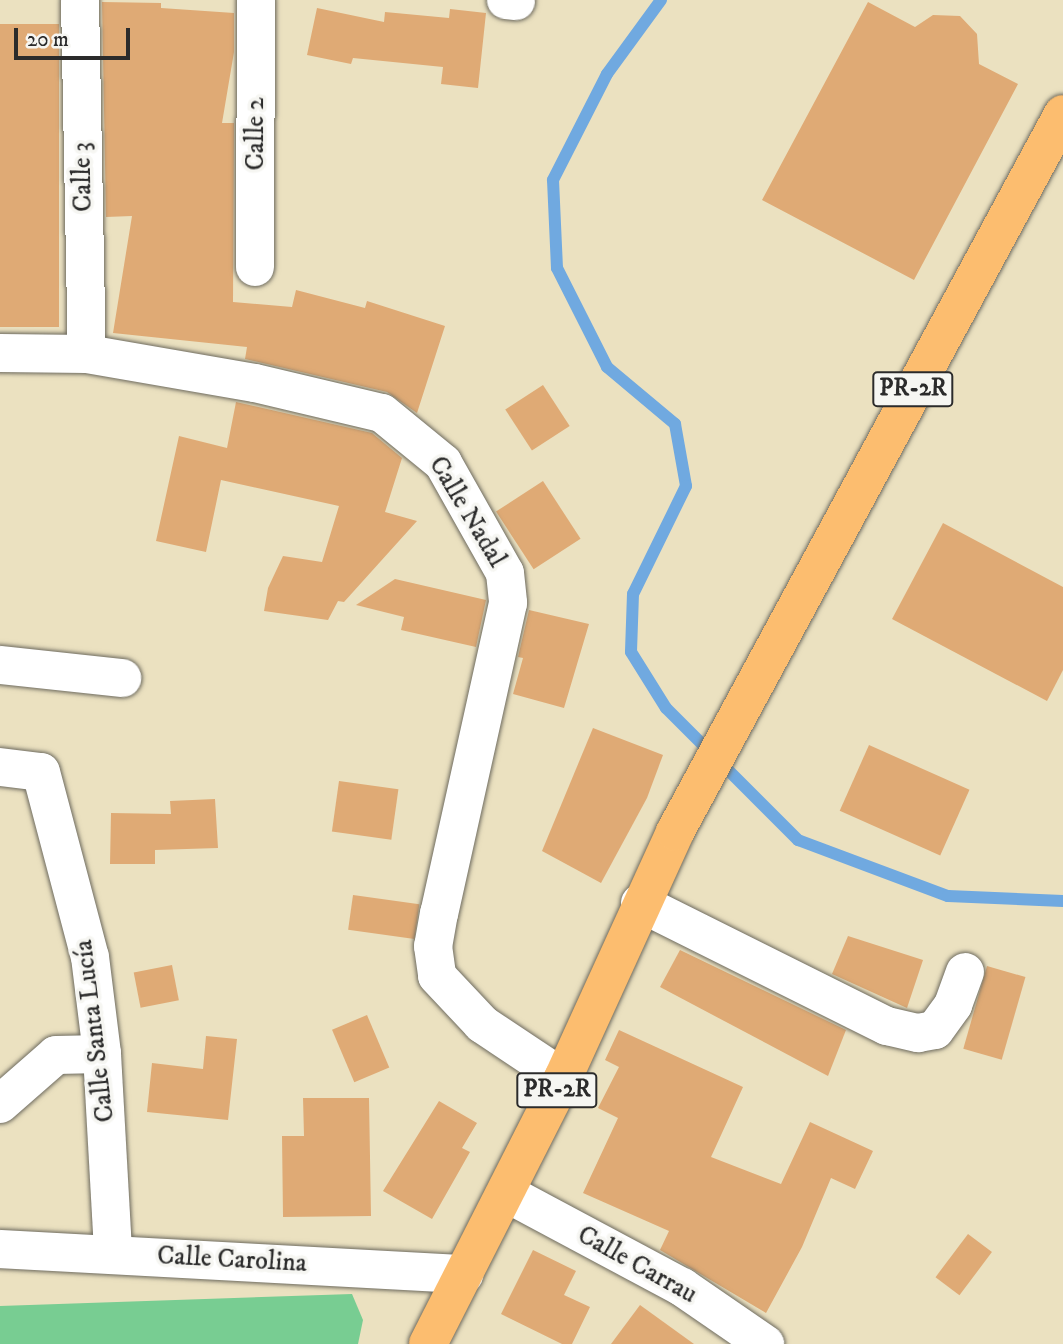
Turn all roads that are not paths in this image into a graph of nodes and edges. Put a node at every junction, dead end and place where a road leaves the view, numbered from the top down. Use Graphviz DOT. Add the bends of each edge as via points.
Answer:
graph roads {
  1 [pos="80,0"];
  2 [pos="256,0"];
  3 [pos="1063,114"];
  4 [pos="255,267"];
  5 [pos="0,353"];
  6 [pos="87,354"];
  7 [pos="0,665"];
  8 [pos="122,678"];
  9 [pos="0,767"];
  10 [pos="640,903"];
  11 [pos="965,972"];
  12 [pos="102,1054"];
  13 [pos="563,1078"];
  14 [pos="0,1104"];
  15 [pos="506,1193"];
  16 [pos="0,1249"];
  17 [pos="113,1254"];
  18 [pos="464,1274"];
  19 [pos="428,1344"];
  20 [pos="765,1344"];
  1 -- 6 [label="street, Calle 3"];
  2 -- 4 [label="street, Calle 2"];
  3 -- 10 [label="main road, PR-2R" via="762,665"];
  5 -- 6 [label="street, Calle Nadal"];
  6 -- 13 [label="street, Calle Nadal" via="255,383 382,413 443,463 505,573 508,603 439,913 433,946 437,976 482,1024"];
  7 -- 8 [label="street"];
  9 -- 12 [label="street, Calle Santa Lucía" via="41,772 90,957"];
  10 -- 11 [label="street" via="887,1027 918,1033 935,1030 953,1005"];
  10 -- 13 [label="main road, PR-2R"];
  12 -- 14 [label="street" via="56,1055"];
  12 -- 17 [label="street, Calle Santa Lucía"];
  13 -- 15 [label="main road, PR-2R"];
  15 -- 18 [label="main road, PR-2R"];
  15 -- 20 [label="street, Calle Carrau" via="682,1287"];
  16 -- 17 [label="street, Calle Carolina"];
  17 -- 18 [label="street, Calle Carolina"];
  18 -- 19 [label="main road, PR-2R"];
}
